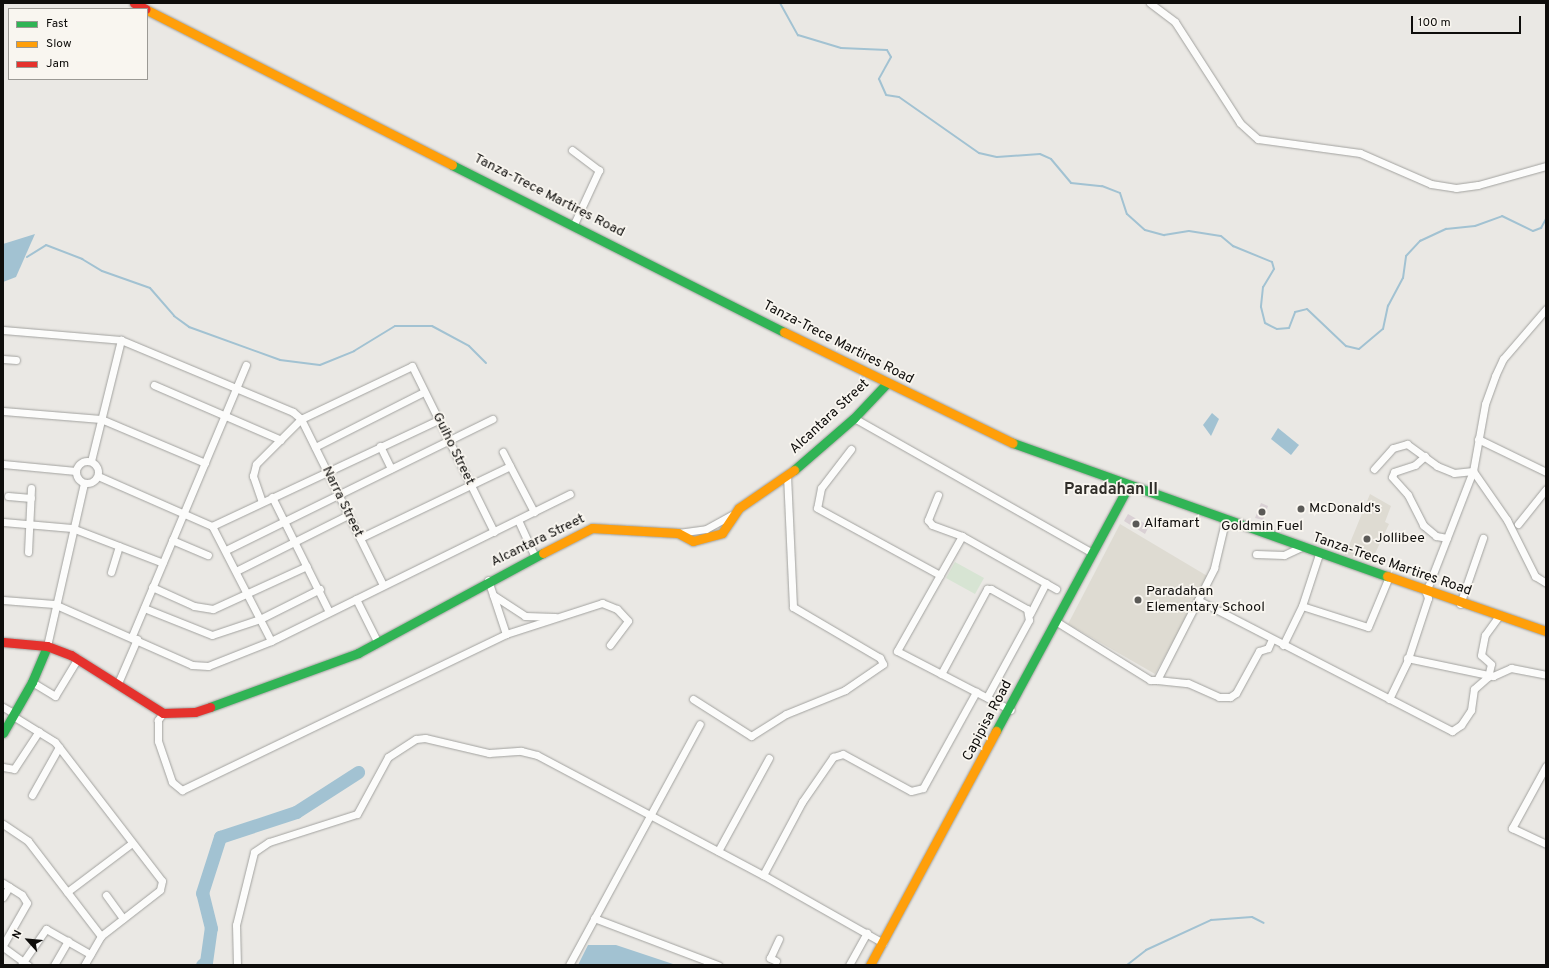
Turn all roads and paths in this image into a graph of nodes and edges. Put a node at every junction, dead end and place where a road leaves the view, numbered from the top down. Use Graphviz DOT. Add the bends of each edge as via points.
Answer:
graph roads {
  1 [pos="134,3"];
  2 [pos="1150,3"];
  3 [pos="144,8"];
  4 [pos="148,10"];
  5 [pos="572,150"];
  6 [pos="1546,166"];
  7 [pos="574,224"];
  8 [pos="1546,309"];
  9 [pos="3,330"];
  10 [pos="121,340"];
  11 [pos="3,359"];
  12 [pos="16,360"];
  13 [pos="246,365"];
  14 [pos="886,384"];
  15 [pos="154,385"];
  16 [pos="236,388"];
  17 [pos="424,392"];
  18 [pos="3,411"];
  19 [pos="225,414"];
  20 [pos="854,418"];
  21 [pos="101,419"];
  22 [pos="301,419"];
  23 [pos="492,419"];
  24 [pos="438,420"];
  25 [pos="1478,439"];
  26 [pos="281,440"];
  27 [pos="449,441"];
  28 [pos="380,446"];
  29 [pos="315,447"];
  30 [pos="851,449"];
  31 [pos="503,452"];
  32 [pos="1425,456"];
  33 [pos="91,461"];
  34 [pos="205,463"];
  35 [pos="3,464"];
  36 [pos="510,466"];
  37 [pos="391,469"];
  38 [pos="1374,469"];
  39 [pos="326,470"];
  40 [pos="76,471"];
  41 [pos="1473,471"];
  42 [pos="1546,472"];
  43 [pos="98,476"];
  44 [pos="787,476"];
  45 [pos="84,482"];
  46 [pos="471,486"];
  47 [pos="31,488"];
  48 [pos="1127,489"];
  49 [pos="1546,489"];
  50 [pos="570,494"];
  51 [pos="339,495"];
  52 [pos="938,495"];
  53 [pos="8,496"];
  54 [pos="272,497"];
  55 [pos="31,498"];
  56 [pos="262,502"];
  57 [pos="184,512"];
  58 [pos="534,512"];
  59 [pos="348,515"];
  60 [pos="285,520"];
  61 [pos="518,520"];
  62 [pos="3,522"];
  63 [pos="1225,522"];
  64 [pos="29,524"];
  65 [pos="1518,524"];
  66 [pos="212,526"];
  67 [pos="72,528"];
  68 [pos="494,532"];
  69 [pos="962,536"];
  70 [pos="360,538"];
  71 [pos="1447,538"];
  72 [pos="1483,538"];
  73 [pos="172,540"];
  74 [pos="297,540"];
  75 [pos="119,546"];
  76 [pos="1301,548"];
  77 [pos="226,550"];
  78 [pos="28,552"];
  79 [pos="1093,553"];
  80 [pos="1256,554"];
  81 [pos="1319,554"];
  82 [pos="208,555"];
  83 [pos="535,557"];
  84 [pos="163,563"];
  85 [pos="307,566"];
  86 [pos="236,571"];
  87 [pos="111,572"];
  88 [pos="940,575"];
  89 [pos="1388,579"];
  90 [pos="488,580"];
  91 [pos="1546,583"];
  92 [pos="1046,584"];
  93 [pos="383,585"];
  94 [pos="152,587"];
  95 [pos="320,589"];
  96 [pos="1056,589"];
  97 [pos="1426,592"];
  98 [pos="248,595"];
  99 [pos="493,595"];
  100 [pos="356,598"];
  101 [pos="3,600"];
  102 [pos="1198,600"];
  103 [pos="54,604"];
  104 [pos="1460,604"];
  105 [pos="1302,606"];
  106 [pos="144,608"];
  107 [pos="329,612"];
  108 [pos="1030,614"];
  109 [pos="1499,616"];
  110 [pos="260,618"];
  111 [pos="560,618"];
  112 [pos="1057,622"];
  113 [pos="1546,631"];
  114 [pos="506,634"];
  115 [pos="134,638"];
  116 [pos="1272,639"];
  117 [pos="271,641"];
  118 [pos="3,642"];
  119 [pos="378,643"];
  120 [pos="1283,644"];
  121 [pos="610,645"];
  122 [pos="47,646"];
  123 [pos="78,658"];
  124 [pos="1407,658"];
  125 [pos="941,674"];
  126 [pos="1488,674"];
  127 [pos="1546,675"];
  128 [pos="1157,680"];
  129 [pos="32,682"];
  130 [pos="118,683"];
  131 [pos="976,692"];
  132 [pos="987,697"];
  133 [pos="693,699"];
  134 [pos="1388,699"];
  135 [pos="3,707"];
  136 [pos="1011,710"];
  137 [pos="163,714"];
  138 [pos="14,715"];
  139 [pos="700,724"];
  140 [pos="39,731"];
  141 [pos="3,733"];
  142 [pos="59,747"];
  143 [pos="769,758"];
  144 [pos="1546,766"];
  145 [pos="3,767"];
  146 [pos="32,794"];
  147 [pos="650,813"];
  148 [pos="3,824"];
  149 [pos="132,843"];
  150 [pos="1546,844"];
  151 [pos="718,851"];
  152 [pos="763,875"];
  153 [pos="6,885"];
  154 [pos="67,892"];
  155 [pos="106,895"];
  156 [pos="3,897"];
  157 [pos="123,918"];
  158 [pos="594,918"];
  159 [pos="868,933"];
  160 [pos="101,936"];
  161 [pos="779,939"];
  162 [pos="68,941"];
  163 [pos="883,943"];
  164 [pos="3,946"];
  165 [pos="90,954"];
  166 [pos="776,961"];
  167 [pos="24,964"];
  168 [pos="54,965"];
  169 [pos="84,965"];
  170 [pos="237,965"];
  171 [pos="569,965"];
  172 [pos="718,965"];
  173 [pos="849,965"];
  174 [pos="870,965"];
  1 -- 3 [label="main road, Tanza-Trece Martires Road"];
  2 -- 6 [label="street" via="1176,22 1240,123 1258,139 1360,152 1431,184 1456,188 1478,186"];
  4 -- 7 [label="main road, Tanza-Trece Martires Road"];
  5 -- 7 [label="street" via="599,170"];
  7 -- 14 [label="main road, Tanza-Trece Martires Road"];
  8 -- 25 [label="street" via="1503,359 1486,404"];
  9 -- 10 [label="street"];
  10 -- 16 [label="street"];
  10 -- 21 [label="street"];
  11 -- 12 [label="street"];
  13 -- 16 [label="street"];
  14 -- 20 [label="main road, Alcantara Street"];
  14 -- 48 [label="main road, Tanza-Trece Martires Road" via="1039,455"];
  15 -- 19 [label="street"];
  16 -- 19 [label="street"];
  16 -- 22 [label="street" via="292,412"];
  17 -- 22 [label="street, Guiho Street" via="412,366"];
  17 -- 24 [label="street, Guiho Street"];
  17 -- 29 [label="street"];
  18 -- 21 [label="street"];
  19 -- 26 [label="street"];
  19 -- 34 [label="street"];
  20 -- 44 [label="main road, Alcantara Street"];
  20 -- 79 [label="street"];
  21 -- 33 [label="street"];
  21 -- 34 [label="street"];
  22 -- 26 [label="street"];
  22 -- 29 [label="street, Narra Street"];
  23 -- 27 [label="street"];
  24 -- 27 [label="street, Guiho Street"];
  24 -- 28 [label="street"];
  25 -- 41 [label="street"];
  25 -- 42 [label="street"];
  26 -- 56 [label="street" via="254,471"];
  27 -- 37 [label="street"];
  27 -- 46 [label="street, Guiho Street"];
  28 -- 37 [label="street"];
  28 -- 39 [label="street"];
  29 -- 39 [label="street, Narra Street"];
  30 -- 88 [label="street" via="821,488 817,508"];
  31 -- 36 [label="street"];
  32 -- 38 [label="street" via="1406,444 1393,448"];
  32 -- 41 [label="street" via="1437,466 1454,473"];
  32 -- 71 [label="street" via="1415,465 1394,472 1392,477 1408,495 1423,525 1436,536"];
  33 -- 40 [label="street" via="81,462"];
  33 -- 43 [label="street" via="98,468"];
  34 -- 57 [label="street"];
  35 -- 40 [label="street"];
  36 -- 46 [label="street"];
  36 -- 58 [label="street"];
  37 -- 51 [label="street"];
  39 -- 51 [label="street, Narra Street"];
  39 -- 54 [label="street"];
  40 -- 45 [label="street"];
  41 -- 71 [label="street"];
  41 -- 91 [label="street" via="1507,520 1535,576"];
  43 -- 45 [label="street" via="93,481"];
  43 -- 57 [label="street"];
  44 -- 83 [label="main road, Alcantara Street" via="739,508 722,533 711,538 694,541 678,533 592,528"];
  44 -- 133 [label="street" via="793,607 880,658 882,664 844,690 786,714 751,736"];
  45 -- 67 [label="street"];
  46 -- 68 [label="street, Guiho Street"];
  46 -- 70 [label="street"];
  47 -- 55 [label="street"];
  48 -- 63 [label="main road, Tanza-Trece Martires Road"];
  48 -- 79 [label="main road, Capipisa Road"];
  49 -- 65 [label="street"];
  50 -- 58 [label="street"];
  51 -- 59 [label="street, Narra Street"];
  51 -- 60 [label="street"];
  52 -- 69 [label="street" via="928,520 950,534"];
  53 -- 55 [label="street"];
  54 -- 56 [label="street"];
  54 -- 60 [label="street"];
  55 -- 64 [label="street"];
  56 -- 66 [label="street"];
  57 -- 66 [label="street"];
  57 -- 73 [label="street"];
  58 -- 61 [label="street"];
  59 -- 70 [label="street, Narra Street"];
  59 -- 74 [label="street"];
  60 -- 74 [label="street"];
  60 -- 77 [label="street"];
  61 -- 68 [label="street"];
  61 -- 83 [label="street"];
  62 -- 64 [label="street"];
  63 -- 76 [label="main road, Tanza-Trece Martires Road"];
  63 -- 102 [label="street" via="1214,568"];
  64 -- 67 [label="street"];
  64 -- 78 [label="street"];
  66 -- 77 [label="street"];
  67 -- 75 [label="street"];
  67 -- 103 [label="street"];
  68 -- 93 [label="street"];
  69 -- 88 [label="street"];
  69 -- 92 [label="street"];
  70 -- 93 [label="street, Narra Street"];
  71 -- 97 [label="street"];
  72 -- 104 [label="street"];
  73 -- 82 [label="street"];
  73 -- 84 [label="street"];
  74 -- 85 [label="street"];
  74 -- 86 [label="street"];
  75 -- 84 [label="street"];
  75 -- 87 [label="street"];
  76 -- 80 [label="street" via="1284,555"];
  76 -- 81 [label="main road, Tanza-Trece Martires Road"];
  77 -- 86 [label="street"];
  79 -- 112 [label="main road, Capipisa Road"];
  81 -- 89 [label="main road, Tanza-Trece Martires Road"];
  81 -- 105 [label="street"];
  83 -- 90 [label="main road, Alcantara Street"];
  84 -- 94 [label="street"];
  85 -- 95 [label="street"];
  85 -- 98 [label="street"];
  86 -- 98 [label="street"];
  88 -- 125 [label="street" via="897,651"];
  89 -- 97 [label="main road, Tanza-Trece Martires Road"];
  89 -- 105 [label="street" via="1368,627"];
  90 -- 99 [label="street"];
  90 -- 119 [label="main road, Alcantara Street"];
  92 -- 96 [label="street"];
  92 -- 108 [label="street"];
  93 -- 100 [label="street"];
  94 -- 98 [label="street" via="206,609"];
  94 -- 106 [label="street"];
  95 -- 107 [label="street"];
  95 -- 110 [label="street"];
  97 -- 104 [label="main road, Tanza-Trece Martires Road"];
  97 -- 124 [label="street" via="1428,598"];
  98 -- 110 [label="street"];
  99 -- 111 [label="street" via="525,616"];
  99 -- 114 [label="street"];
  100 -- 107 [label="street"];
  100 -- 119 [label="street"];
  101 -- 103 [label="street"];
  102 -- 116 [label="street"];
  102 -- 128 [label="street"];
  103 -- 115 [label="street"];
  103 -- 122 [label="street"];
  104 -- 109 [label="main road, Tanza-Trece Martires Road"];
  105 -- 120 [label="street"];
  106 -- 110 [label="street" via="205,635 221,634"];
  106 -- 115 [label="street"];
  107 -- 117 [label="street"];
  108 -- 125 [label="street" via="1027,609 987,589"];
  108 -- 132 [label="street"];
  109 -- 113 [label="main road, Tanza-Trece Martires Road"];
  109 -- 126 [label="street" via="1485,635 1482,655 1491,664"];
  110 -- 117 [label="street"];
  111 -- 114 [label="street"];
  111 -- 121 [label="street" via="595,604 614,606 628,623"];
  112 -- 128 [label="street" via="1150,680"];
  112 -- 136 [label="main road, Capipisa Road"];
  114 -- 137 [label="street" via="182,790 172,782 158,741 158,720"];
  115 -- 117 [label="street" via="201,666"];
  115 -- 130 [label="street"];
  116 -- 120 [label="street"];
  116 -- 128 [label="street" via="1268,648 1259,651 1236,693 1230,697 1219,697 1188,683"];
  118 -- 122 [label="main road"];
  119 -- 137 [label="main road, Alcantara Street" via="323,667 196,712"];
  120 -- 134 [label="street"];
  122 -- 123 [label="main road"];
  122 -- 129 [label="main road"];
  123 -- 129 [label="street" via="55,696"];
  123 -- 130 [label="main road"];
  124 -- 126 [label="street"];
  124 -- 134 [label="street"];
  125 -- 131 [label="street"];
  126 -- 127 [label="street" via="1496,676 1511,668"];
  126 -- 134 [label="street" via="1474,689 1470,698 1472,707 1461,725 1452,731"];
  129 -- 138 [label="main road"];
  130 -- 137 [label="main road"];
  131 -- 132 [label="street"];
  131 -- 152 [label="street" via="923,788 911,791 842,754 833,757 802,802"];
  132 -- 136 [label="street"];
  135 -- 138 [label="street"];
  136 -- 163 [label="main road, Capipisa Road"];
  138 -- 140 [label="street"];
  138 -- 141 [label="main road"];
  139 -- 147 [label="street"];
  140 -- 142 [label="street"];
  140 -- 145 [label="street" via="14,769"];
  142 -- 146 [label="street"];
  142 -- 149 [label="street"];
  143 -- 151 [label="street"];
  144 -- 150 [label="street" via="1512,828"];
  147 -- 151 [label="street"];
  147 -- 158 [label="street"];
  147 -- 170 [label="street" via="537,755 521,751 489,753 429,738 416,739 388,758 358,814 269,842 254,852 236,925"];
  148 -- 154 [label="street" via="28,841"];
  149 -- 154 [label="street"];
  149 -- 157 [label="street" via="162,886"];
  151 -- 152 [label="street"];
  152 -- 159 [label="street"];
  153 -- 156 [label="street"];
  153 -- 164 [label="street" via="22,894 27,904"];
  154 -- 160 [label="street"];
  155 -- 157 [label="street"];
  157 -- 160 [label="street"];
  158 -- 171 [label="street"];
  158 -- 172 [label="street"];
  159 -- 163 [label="street"];
  159 -- 173 [label="street"];
  160 -- 165 [label="street"];
  161 -- 166 [label="street" via="770,958"];
  162 -- 165 [label="street"];
  162 -- 167 [label="street" via="44,929"];
  162 -- 168 [label="street"];
  163 -- 174 [label="main road, Capipisa Road"];
  164 -- 167 [label="street"];
  165 -- 169 [label="street"];
}
